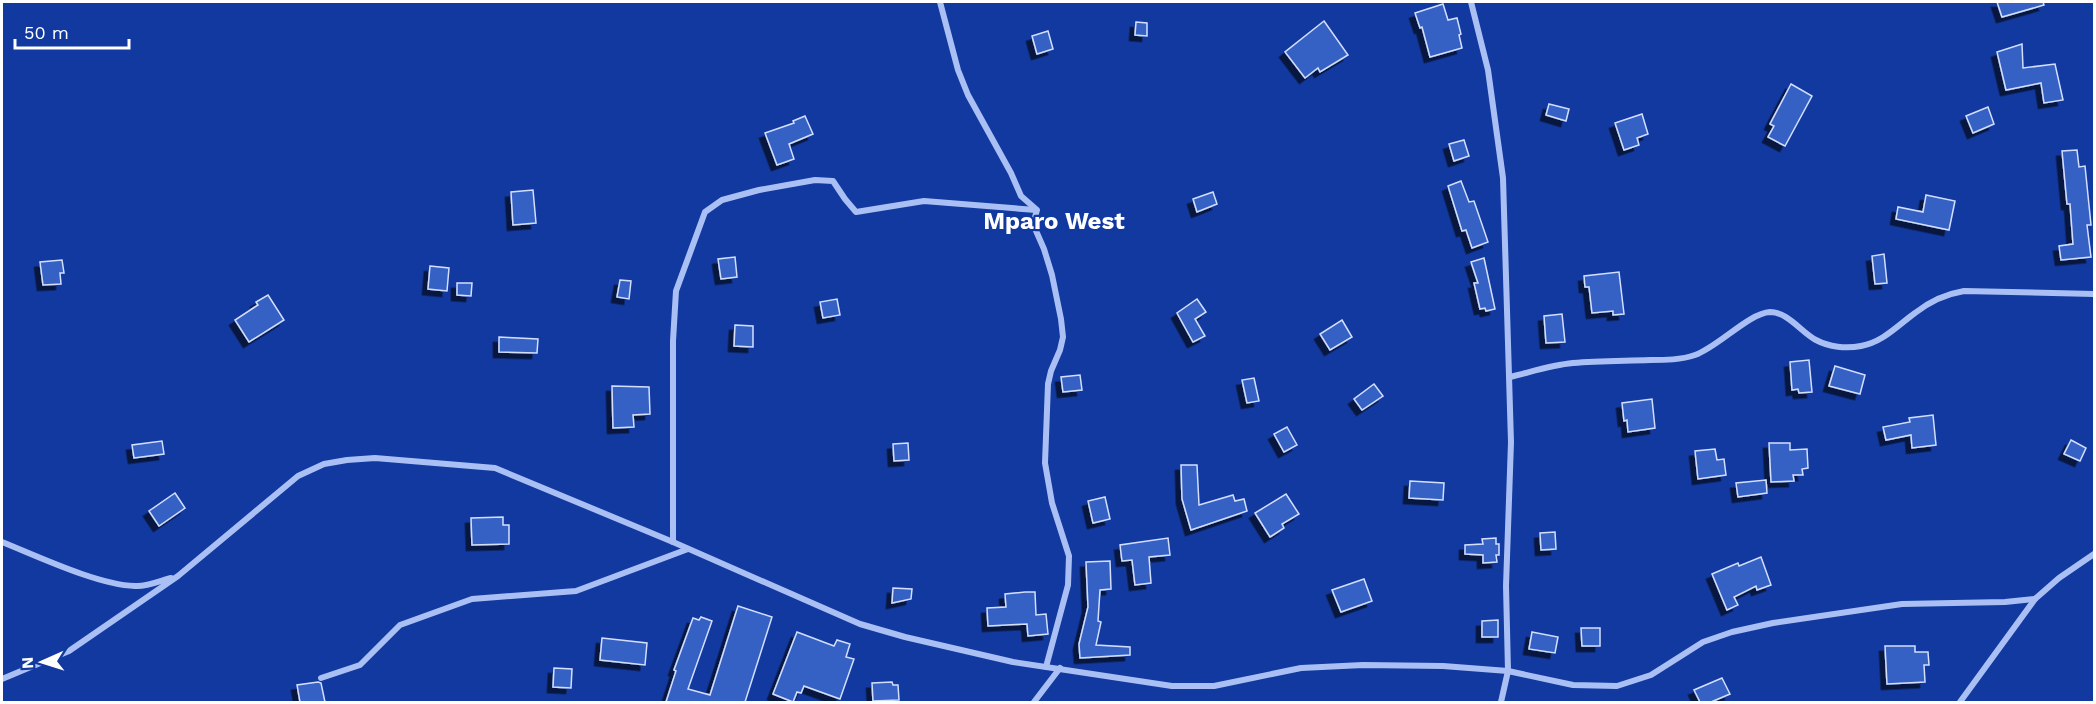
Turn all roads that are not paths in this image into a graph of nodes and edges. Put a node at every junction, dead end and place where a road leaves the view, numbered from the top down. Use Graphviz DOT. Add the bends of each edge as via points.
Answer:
graph roads {
  1 [pos="940,2"];
  2 [pos="1470,2"];
  3 [pos="1037,210"];
  4 [pos="2094,294"];
  5 [pos="1510,377"];
  6 [pos="2,542"];
  7 [pos="673,542"];
  8 [pos="688,549"];
  9 [pos="2094,554"];
  10 [pos="178,576"];
  11 [pos="2035,599"];
  12 [pos="1047,666"];
  13 [pos="1060,668"];
  14 [pos="1508,671"];
  15 [pos="2,678"];
  16 [pos="321,678"];
  17 [pos="1034,702"];
  18 [pos="1501,702"];
  19 [pos="1960,702"];
  1 -- 3 [label="street" via="968,95 1021,196"];
  2 -- 5 [label="street" via="1488,70 1503,178"];
  3 -- 7 [label="street" via="924,201 856,212 832,181 815,180 722,200 705,212 676,291"];
  3 -- 12 [label="street" via="1033,224 1052,275 1063,337 1048,384 1045,464 1052,503 1069,556 1068,585"];
  4 -- 5 [label="street" via="1954,293 1926,305 1880,340 1857,347 1824,343 1781,315 1764,313 1695,355 1574,363"];
  5 -- 14 [label="street"];
  6 -- 10 [label="street" via="122,585 137,587"];
  7 -- 8 [label="street"];
  7 -- 10 [label="street" via="495,468 387,459 347,460 324,464 298,476"];
  8 -- 12 [label="street" via="860,624 1013,662"];
  8 -- 16 [label="street" via="576,591 472,599 400,625 360,665"];
  9 -- 11 [label="street"];
  10 -- 15 [label="street" via="69,651"];
  11 -- 14 [label="street" via="1902,604 1773,623 1703,642 1651,675 1617,686 1573,686"];
  11 -- 19 [label="street"];
  12 -- 13 [label="street"];
  13 -- 14 [label="street" via="1194,687 1301,668 1443,666"];
  13 -- 17 [label="street"];
  14 -- 18 [label="street"];
}
